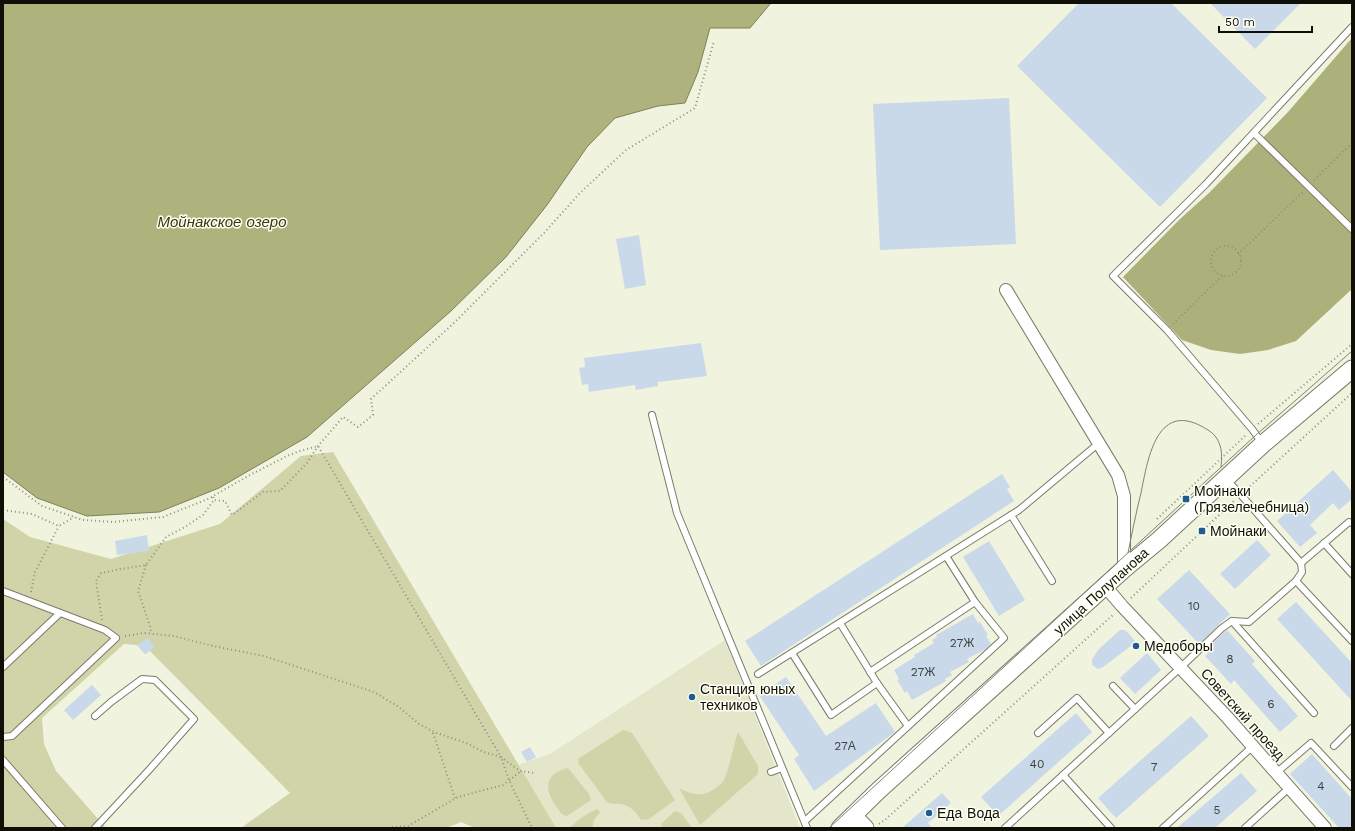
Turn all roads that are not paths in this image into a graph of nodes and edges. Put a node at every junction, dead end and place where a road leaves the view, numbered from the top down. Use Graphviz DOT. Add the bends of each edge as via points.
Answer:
graph roads {
  1 [pos="1352,27"];
  2 [pos="1254,133"];
  3 [pos="1352,229"];
  4 [pos="1006,290"];
  5 [pos="1352,369"];
  6 [pos="652,415"];
  7 [pos="1099,443"];
  8 [pos="1263,444"];
  9 [pos="1226,479"];
  10 [pos="1011,515"];
  11 [pos="1352,523"];
  12 [pos="1324,544"];
  13 [pos="946,556"];
  14 [pos="1301,563"];
  15 [pos="1124,569"];
  16 [pos="1352,574"];
  17 [pos="1052,581"];
  18 [pos="1296,581"];
  19 [pos="1106,586"];
  20 [pos="3,591"];
  21 [pos="975,602"];
  22 [pos="60,613"];
  23 [pos="1232,620"];
  24 [pos="840,623"];
  25 [pos="1352,641"];
  26 [pos="792,653"];
  27 [pos="3,667"];
  28 [pos="1180,668"];
  29 [pos="870,672"];
  30 [pos="758,674"];
  31 [pos="877,684"];
  32 [pos="1113,686"];
  33 [pos="1135,709"];
  34 [pos="1314,713"];
  35 [pos="95,716"];
  36 [pos="908,726"];
  37 [pos="1352,728"];
  38 [pos="1038,733"];
  39 [pos="1109,733"];
  40 [pos="3,737"];
  41 [pos="1334,746"];
  42 [pos="1252,747"];
  43 [pos="3,760"];
  44 [pos="782,768"];
  45 [pos="772,772"];
  46 [pos="1276,773"];
  47 [pos="1063,775"];
  48 [pos="1290,788"];
  49 [pos="1352,788"];
  50 [pos="804,822"];
  51 [pos="859,822"];
  52 [pos="62,828"];
  53 [pos="95,828"];
  54 [pos="807,828"];
  55 [pos="840,828"];
  56 [pos="1005,828"];
  57 [pos="1111,828"];
  58 [pos="1163,828"];
  59 [pos="1245,828"];
  60 [pos="1325,828"];
  1 -- 2 [label="lane"];
  2 -- 3 [label="lane"];
  2 -- 8 [label="lane" via="1113,276 1167,330"];
  4 -- 7 [label="street"];
  5 -- 8 [label="street, улица Полупанова"];
  6 -- 44 [label="lane" via="677,513"];
  7 -- 10 [label="lane"];
  7 -- 15 [label="street" via="1118,475 1124,496"];
  8 -- 9 [label="street, улица Полупанова"];
  9 -- 14 [label="lane"];
  9 -- 15 [label="street, улица Полупанова"];
  10 -- 13 [label="lane"];
  10 -- 17 [label="lane"];
  11 -- 12 [label="lane" via="1349,522"];
  12 -- 14 [label="lane"];
  12 -- 16 [label="lane"];
  13 -- 21 [label="lane"];
  13 -- 24 [label="lane"];
  14 -- 18 [label="lane" via="1302,572"];
  15 -- 19 [label="street, улица Полупанова"];
  18 -- 23 [label="lane" via="1249,622"];
  18 -- 25 [label="lane"];
  19 -- 28 [label="street, Советский проезд"];
  19 -- 51 [label="street, улица Полупанова" via="879,790"];
  20 -- 22 [label="lane"];
  21 -- 29 [label="lane"];
  21 -- 36 [label="lane" via="1004,638"];
  22 -- 27 [label="lane"];
  22 -- 40 [label="lane" via="104,630 116,638 12,736"];
  23 -- 28 [label="lane"];
  23 -- 34 [label="lane"];
  24 -- 26 [label="lane"];
  24 -- 29 [label="lane"];
  26 -- 30 [label="lane"];
  26 -- 31 [label="lane" via="831,715"];
  28 -- 33 [label="lane"];
  28 -- 42 [label="street, Советский проезд"];
  29 -- 31 [label="lane"];
  31 -- 36 [label="lane"];
  32 -- 33 [label="lane"];
  33 -- 39 [label="lane"];
  35 -- 53 [label="lane" via="142,679 154,680 194,720"];
  36 -- 50 [label="lane"];
  37 -- 41 [label="lane"];
  38 -- 39 [label="lane" via="1077,698"];
  39 -- 47 [label="lane"];
  42 -- 46 [label="street, Советский проезд"];
  42 -- 58 [label="lane"];
  43 -- 52 [label="lane"];
  44 -- 45 [label="lane"];
  44 -- 50 [label="lane"];
  46 -- 48 [label="street, Советский проезд"];
  46 -- 49 [label="lane" via="1311,743"];
  47 -- 56 [label="lane"];
  47 -- 57 [label="lane"];
  48 -- 59 [label="lane"];
  48 -- 60 [label="street, Советский проезд"];
  50 -- 54 [label="lane"];
  51 -- 55 [label="street, улица Полупанова"];
}
